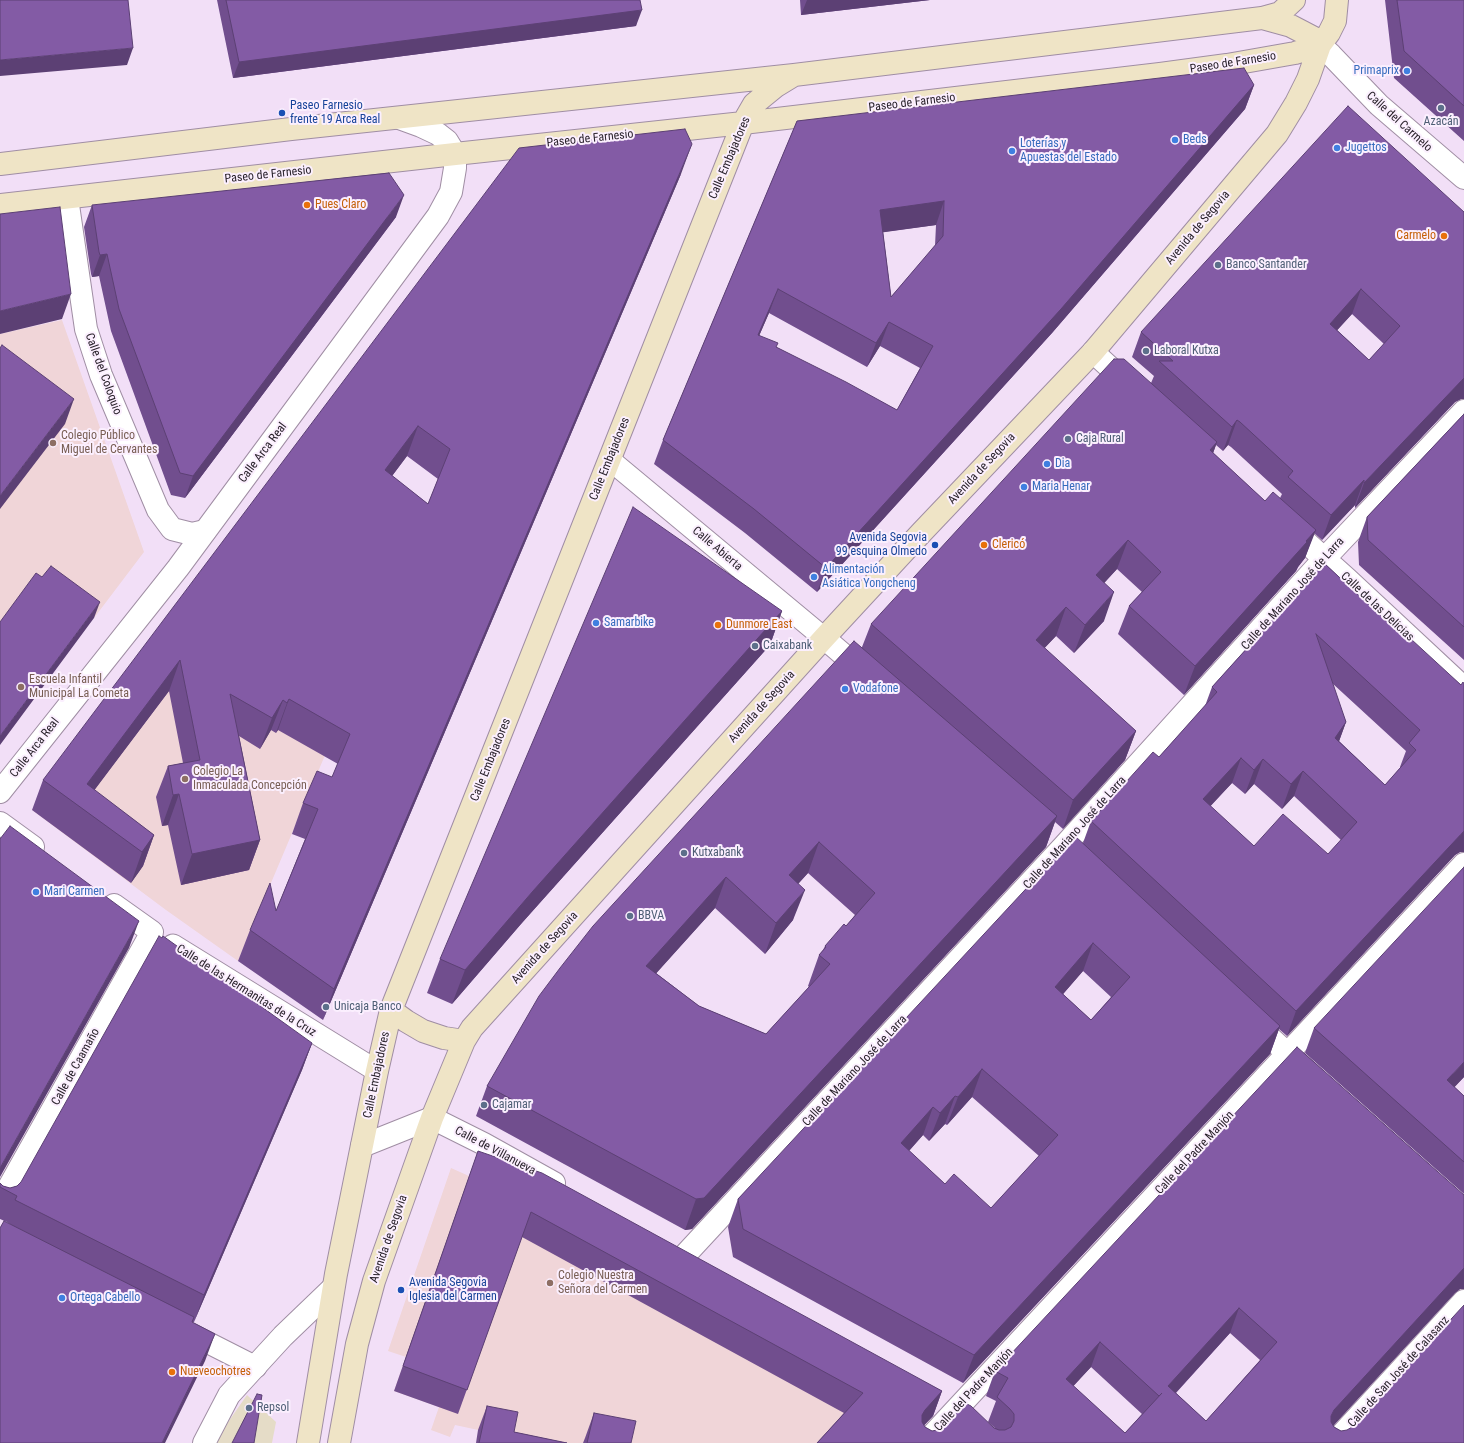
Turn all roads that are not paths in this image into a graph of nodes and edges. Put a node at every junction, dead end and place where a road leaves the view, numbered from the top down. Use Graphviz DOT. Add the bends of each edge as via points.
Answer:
graph roads {
  1 [pos="1294,0"];
  2 [pos="1337,0"];
  3 [pos="1262,18"];
  4 [pos="1320,45"];
  5 [pos="794,75"];
  6 [pos="399,118"];
  7 [pos="743,123"];
  8 [pos="455,154"];
  9 [pos="0,164"];
  10 [pos="1464,178"];
  11 [pos="67,198"];
  12 [pos="0,205"];
  13 [pos="1093,352"];
  14 [pos="1141,396"];
  15 [pos="1464,411"];
  16 [pos="610,460"];
  17 [pos="1272,512"];
  18 [pos="205,532"];
  19 [pos="1324,559"];
  20 [pos="824,638"];
  21 [pos="880,686"];
  22 [pos="1464,688"];
  23 [pos="0,792"];
  24 [pos="0,823"];
  25 [pos="1058,841"];
  26 [pos="51,860"];
  27 [pos="1081,862"];
  28 [pos="1464,864"];
  29 [pos="101,896"];
  30 [pos="152,932"];
  31 [pos="391,1010"];
  32 [pos="1241,1010"];
  33 [pos="464,1041"];
  34 [pos="1287,1054"];
  35 [pos="377,1072"];
  36 [pos="1327,1089"];
  37 [pos="432,1118"];
  38 [pos="362,1146"];
  39 [pos="574,1194"];
  40 [pos="0,1203"];
  41 [pos="686,1256"];
  42 [pos="333,1288"];
  43 [pos="1464,1301"];
  44 [pos="169,1323"];
  45 [pos="256,1367"];
  46 [pos="949,1405"];
  47 [pos="972,1424"];
  48 [pos="204,1443"];
  49 [pos="308,1443"];
  50 [pos="340,1443"];
  51 [pos="925,1443"];
  52 [pos="1334,1443"];
  1 -- 3 [label="main road" via="1280,13"];
  2 -- 4 [label="main road, Avenida de Segovia" via="1335,21"];
  3 -- 4 [label="main road" via="1291,26 1314,38"];
  3 -- 5 [label="main road"];
  4 -- 7 [label="main road, Paseo de Farnesio" via="1295,54 1227,65"];
  4 -- 10 [label="street, Calle del Carmelo" via="1379,105"];
  4 -- 13 [label="main road, Avenida de Segovia" via="1308,79 1277,134"];
  5 -- 6 [label="main road"];
  5 -- 7 [label="main road, Calle Embajadores" via="754,104"];
  6 -- 8 [label="street" via="438,134 447,141"];
  6 -- 9 [label="main road"];
  7 -- 8 [label="main road, Paseo de Farnesio"];
  7 -- 16 [label="main road, Calle Embajadores"];
  8 -- 11 [label="main road, Paseo de Farnesio"];
  8 -- 18 [label="street, Calle Arca Real" via="450,192 438,216"];
  11 -- 12 [label="main road, Paseo de Farnesio"];
  11 -- 18 [label="street, Calle del Coloquio" via="86,329 101,375 158,510 172,529 192,534"];
  13 -- 14 [label="street"];
  13 -- 20 [label="main road, Avenida de Segovia"];
  15 -- 19 [label="street, Calle de Mariano José de Larra"];
  16 -- 20 [label="street, Calle Abierta"];
  16 -- 31 [label="main road, Calle Embajadores"];
  17 -- 19 [label="street, Calle de las Delicias"];
  18 -- 23 [label="street, Calle Arca Real"];
  19 -- 22 [label="street, Calle de las Delicias"];
  19 -- 25 [label="street, Calle de Mariano José de Larra"];
  20 -- 21 [label="street"];
  20 -- 33 [label="main road, Avenida de Segovia" via="477,1023"];
  24 -- 26 [label="street"];
  25 -- 27 [label="street"];
  25 -- 41 [label="street, Calle de Mariano José de Larra"];
  28 -- 34 [label="street, Calle del Padre Manjón"];
  29 -- 30 [label="street, Calle de las Hermanitas de la Cruz"];
  30 -- 35 [label="street, Calle de las Hermanitas de la Cruz"];
  30 -- 40 [label="street, Calle de Caamaño"];
  31 -- 33 [label="main road" via="423,1031"];
  31 -- 35 [label="main road, Calle Embajadores"];
  32 -- 34 [label="street"];
  33 -- 37 [label="main road, Avenida de Segovia"];
  34 -- 36 [label="street"];
  34 -- 46 [label="street, Calle del Padre Manjón"];
  35 -- 38 [label="main road, Calle Embajadores"];
  37 -- 38 [label="street"];
  37 -- 39 [label="street, Calle de Villanueva"];
  37 -- 50 [label="main road, Avenida de Segovia" via="374,1281 357,1344"];
  38 -- 42 [label="main road, Calle Embajadores"];
  42 -- 45 [label="street" via="283,1336"];
  42 -- 49 [label="main road"];
  43 -- 52 [label="street, Calle de San José de Calasanz"];
  44 -- 45 [label="street"];
  45 -- 48 [label="street" via="229,1395"];
  46 -- 47 [label="street"];
  46 -- 51 [label="street, Calle del Padre Manjón"];
}
